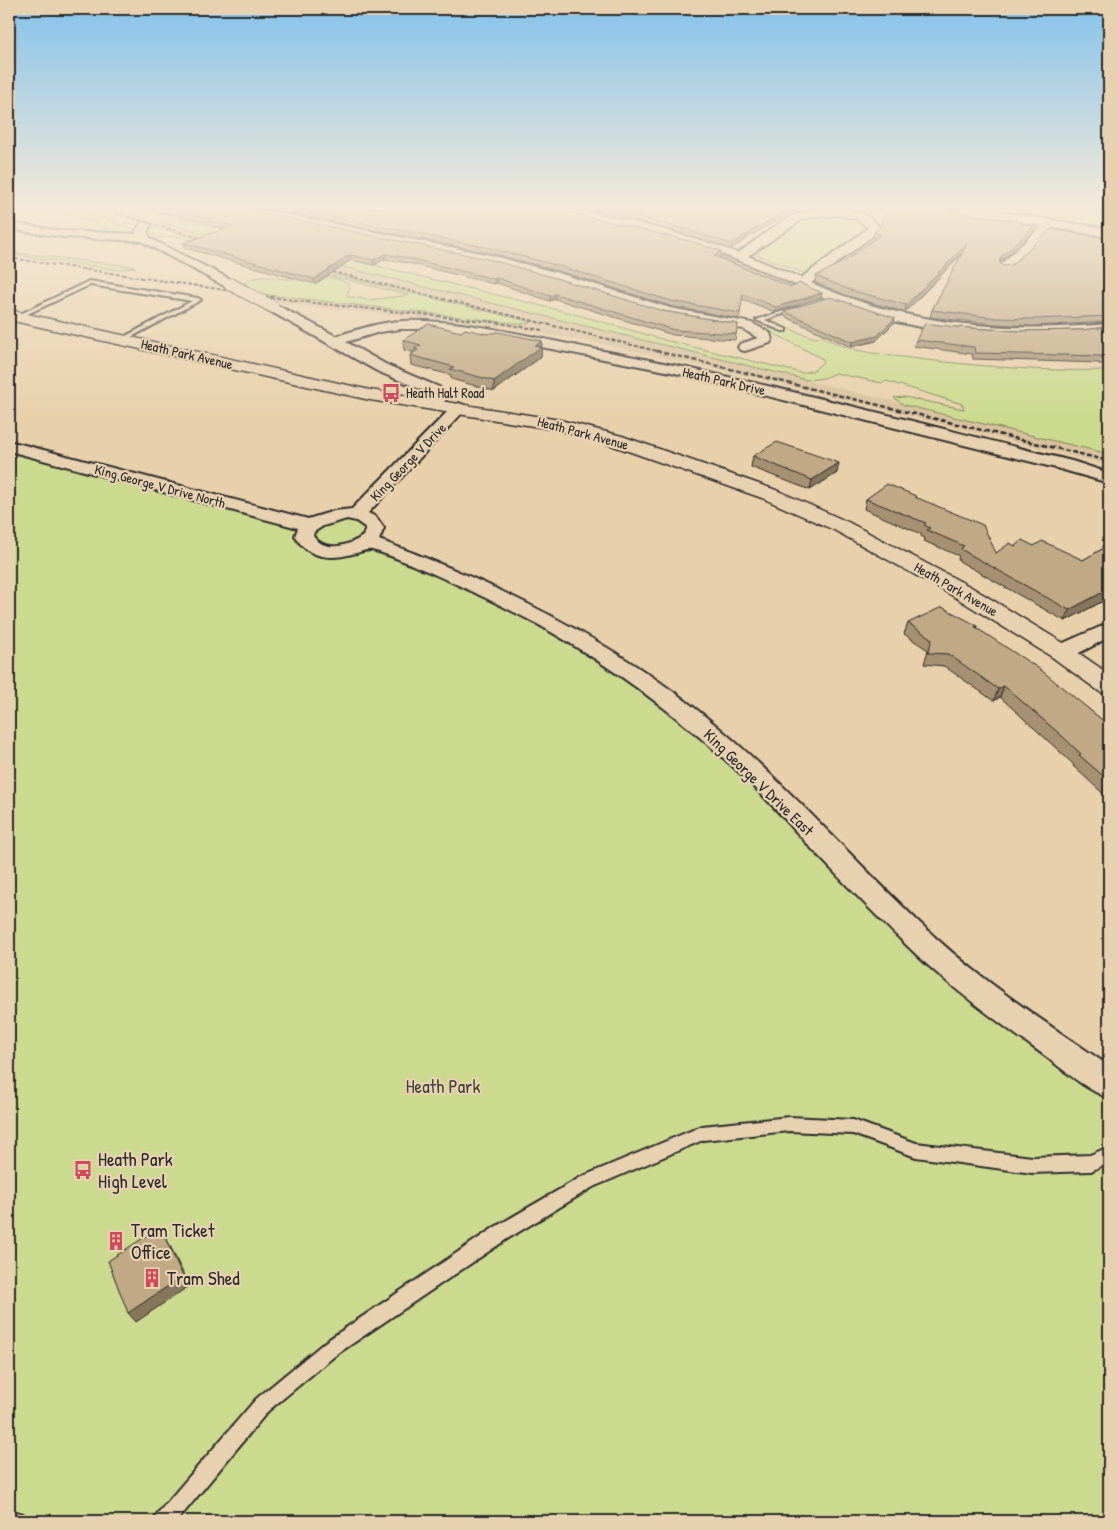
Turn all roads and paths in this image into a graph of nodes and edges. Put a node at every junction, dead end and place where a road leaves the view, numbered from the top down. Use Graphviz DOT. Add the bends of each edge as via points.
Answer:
graph roads {
  1 [pos="221,279"];
  2 [pos="564,279"];
  3 [pos="794,279"];
  4 [pos="808,279"];
  5 [pos="803,283"];
  6 [pos="835,297"];
  7 [pos="822,301"];
  8 [pos="804,306"];
  9 [pos="13,316"];
  10 [pos="1109,328"];
  11 [pos="784,330"];
  12 [pos="122,340"];
  13 [pos="334,342"];
  14 [pos="745,347"];
  15 [pos="434,405"];
  16 [pos="459,408"];
  17 [pos="9,446"];
  18 [pos="1109,478"];
  19 [pos="356,515"];
  20 [pos="311,524"];
  21 [pos="367,542"];
  22 [pos="1109,629"];
  23 [pos="1061,652"];
  24 [pos="1109,686"];
  25 [pos="1109,1084"];
  26 [pos="1109,1154"];
  27 [pos="9,1520"];
  28 [pos="16,1521"];
  29 [pos="164,1521"];
  1 -- 13 [label="street, bridge"];
  2 -- 14 [label="street" via="668,312 747,326 765,336 759,344"];
  3 -- 5 [label="street"];
  4 -- 5 [label="street"];
  5 -- 6 [label="street"];
  6 -- 7 [label="lane"];
  6 -- 10 [label="street" via="887,315 952,326 1051,331"];
  8 -- 11 [label="lane" via="759,320"];
  9 -- 12 [label="street, Heath Park Avenue"];
  9 -- 12 [label="lane" via="89,283 198,300"];
  12 -- 15 [label="street, Heath Park Avenue" via="370,395"];
  13 -- 15 [label="street" via="399,377 434,390 440,397"];
  13 -- 18 [label="street, Heath Park Drive" via="378,328 412,324 516,337 690,372 1057,462"];
  15 -- 16 [label="street, Heath Park Avenue"];
  16 -- 19 [label="street, King George V Drive"];
  16 -- 23 [label="street, Heath Park Avenue" via="591,432 769,494 841,526 928,571"];
  17 -- 20 [label="street, King George V Drive North" via="289,521"];
  19 -- 20 [label="street" via="326,517"];
  19 -- 21 [label="street" via="365,518 375,528"];
  20 -- 21 [label="street" via="305,537 322,550 343,551"];
  21 -- 25 [label="street, King George V Drive East" via="516,605 581,641 667,698 756,774 822,844 934,953"];
  22 -- 23 [label="street"];
  23 -- 24 [label="street, Heath Park Avenue"];
  26 -- 29 [label="lane" via="1091,1163 1032,1165 916,1150 853,1128 789,1124 702,1133 586,1182 501,1233 331,1348 262,1405"];
  27 -- 28 [label="lane"];
}
